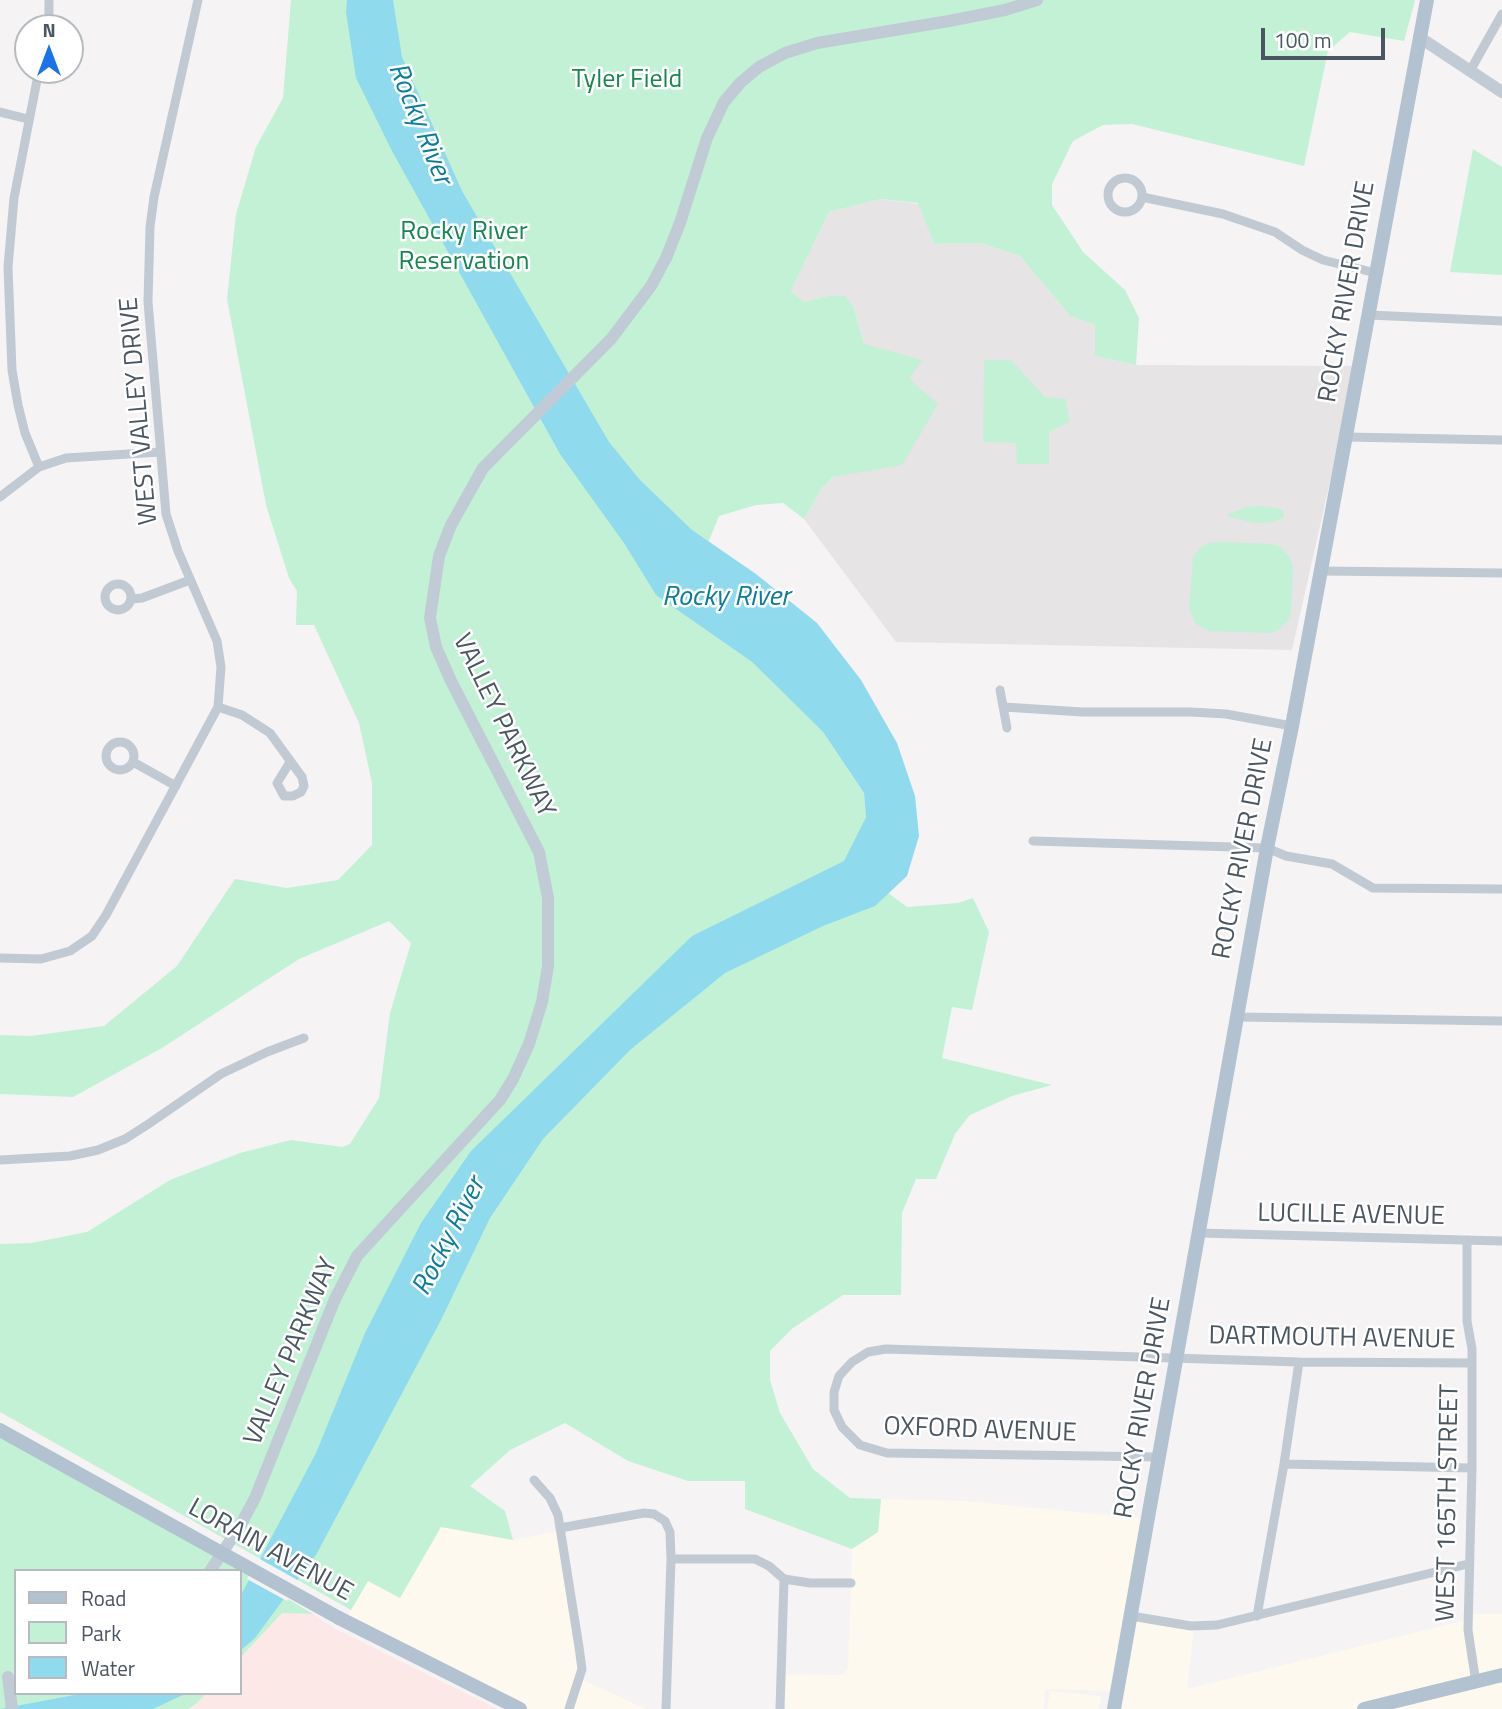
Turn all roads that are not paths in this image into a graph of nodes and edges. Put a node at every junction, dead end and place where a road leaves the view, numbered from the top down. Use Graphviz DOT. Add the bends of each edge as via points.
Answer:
graph roads {
  1 [pos="198,0"];
  2 [pos="1037,0"];
  3 [pos="1427,0"];
  4 [pos="1502,14"];
  5 [pos="1419,37"];
  6 [pos="1470,71"];
  7 [pos="36,84"];
  8 [pos="1502,92"];
  9 [pos="0,112"];
  10 [pos="28,119"];
  11 [pos="1142,197"];
  12 [pos="1376,273"];
  13 [pos="1369,315"];
  14 [pos="1502,321"];
  15 [pos="1346,437"];
  16 [pos="1502,440"];
  17 [pos="160,452"];
  18 [pos="39,467"];
  19 [pos="0,498"];
  20 [pos="1321,571"];
  21 [pos="1502,573"];
  22 [pos="190,580"];
  23 [pos="132,599"];
  24 [pos="1000,690"];
  25 [pos="218,707"];
  26 [pos="1003,707"];
  27 [pos="1292,726"];
  28 [pos="1007,728"];
  29 [pos="133,762"];
  30 [pos="290,762"];
  31 [pos="176,786"];
  32 [pos="1033,841"];
  33 [pos="1266,848"];
  34 [pos="1502,889"];
  35 [pos="0,958"];
  36 [pos="1238,1017"];
  37 [pos="1502,1021"];
  38 [pos="304,1038"];
  39 [pos="0,1160"];
  40 [pos="1199,1233"];
  41 [pos="1467,1240"];
  42 [pos="1502,1241"];
  43 [pos="1177,1357"];
  44 [pos="1299,1362"];
  45 [pos="1472,1363"];
  46 [pos="834,1392"];
  47 [pos="0,1430"];
  48 [pos="1161,1457"];
  49 [pos="1284,1464"];
  50 [pos="1472,1468"];
  51 [pos="534,1480"];
  52 [pos="560,1528"];
  53 [pos="671,1559"];
  54 [pos="1468,1564"];
  55 [pos="211,1569"];
  56 [pos="785,1579"];
  57 [pos="851,1583"];
  58 [pos="1131,1616"];
  59 [pos="1257,1616"];
  60 [pos="1502,1675"];
  61 [pos="8,1676"];
  62 [pos="1476,1683"];
  63 [pos="12,1709"];
  64 [pos="520,1709"];
  65 [pos="569,1709"];
  66 [pos="666,1709"];
  67 [pos="780,1709"];
  68 [pos="1114,1709"];
  69 [pos="1364,1709"];
  1 -- 17 [label="street, WEST VALLEY DRIVE" via="150,227 148,302"];
  2 -- 55 [label="street, VALLEY PARKWAY" via="949,21 817,43 785,53 741,82 724,102 707,138 671,246 651,286 596,355 483,468 451,525 439,556 430,618 451,681 538,852 548,898 548,966 542,1002 529,1044 500,1100 357,1256 335,1299 255,1498"];
  3 -- 5 [label="main road, ROCKY RIVER DRIVE"];
  4 -- 6 [label="street"];
  5 -- 6 [label="street"];
  5 -- 12 [label="main road, ROCKY RIVER DRIVE"];
  6 -- 8 [label="street"];
  7 -- 10 [label="street"];
  9 -- 10 [label="street"];
  10 -- 18 [label="street" via="11,220 9,318 18,405"];
  11 -- 12 [label="street" via="1223,214 1275,232 1323,260"];
  12 -- 13 [label="main road, ROCKY RIVER DRIVE"];
  13 -- 14 [label="street"];
  13 -- 15 [label="main road, ROCKY RIVER DRIVE"];
  15 -- 16 [label="street"];
  15 -- 20 [label="main road, ROCKY RIVER DRIVE"];
  17 -- 18 [label="street" via="66,458"];
  17 -- 22 [label="street, WEST VALLEY DRIVE" via="166,514"];
  18 -- 19 [label="street"];
  20 -- 21 [label="street"];
  20 -- 27 [label="main road, ROCKY RIVER DRIVE"];
  22 -- 23 [label="street"];
  22 -- 25 [label="street, WEST VALLEY DRIVE" via="217,641 222,686"];
  24 -- 26 [label="street"];
  25 -- 30 [label="street" via="259,724"];
  25 -- 31 [label="street, WEST VALLEY DRIVE"];
  26 -- 27 [label="street" via="1203,712"];
  26 -- 28 [label="street"];
  27 -- 33 [label="main road, ROCKY RIVER DRIVE"];
  29 -- 31 [label="street"];
  31 -- 35 [label="street, WEST VALLEY DRIVE" via="92,936 70,951 41,959"];
  32 -- 33 [label="street"];
  33 -- 34 [label="street" via="1332,864 1373,888"];
  33 -- 36 [label="main road, ROCKY RIVER DRIVE"];
  36 -- 37 [label="street"];
  36 -- 40 [label="main road, ROCKY RIVER DRIVE"];
  38 -- 39 [label="street" via="221,1074 116,1142 70,1156"];
  40 -- 41 [label="street, LUCILLE AVENUE"];
  40 -- 43 [label="main road, ROCKY RIVER DRIVE"];
  41 -- 42 [label="street, LUCILLE AVENUE"];
  41 -- 45 [label="street, WEST 165TH STREET"];
  43 -- 44 [label="street, DARTMOUTH AVENUE"];
  43 -- 46 [label="street, DARTMOUTH AVENUE" via="886,1349 868,1352 852,1362 839,1376"];
  43 -- 48 [label="main road, ROCKY RIVER DRIVE"];
  44 -- 45 [label="street, DARTMOUTH AVENUE"];
  44 -- 49 [label="street"];
  45 -- 50 [label="street, WEST 165TH STREET"];
  46 -- 48 [label="street, OXFORD AVENUE" via="834,1410 842,1427 860,1445 887,1453"];
  47 -- 64 [label="main road, LORAIN AVENUE, bridge" via="339,1618"];
  48 -- 58 [label="main road, ROCKY RIVER DRIVE"];
  49 -- 50 [label="street"];
  49 -- 59 [label="street"];
  50 -- 54 [label="street, WEST 165TH STREET"];
  51 -- 52 [label="street" via="550,1498"];
  52 -- 53 [label="street" via="654,1514 665,1521 670,1532"];
  52 -- 65 [label="street" via="582,1669"];
  53 -- 56 [label="street" via="755,1559"];
  53 -- 66 [label="street"];
  54 -- 59 [label="street"];
  54 -- 62 [label="street, WEST 165TH STREET" via="1468,1630"];
  56 -- 57 [label="street"];
  56 -- 67 [label="street"];
  58 -- 59 [label="street" via="1191,1626"];
  58 -- 68 [label="main road, ROCKY RIVER DRIVE"];
  60 -- 62 [label="main road"];
  61 -- 63 [label="street"];
  62 -- 69 [label="main road"];
}
